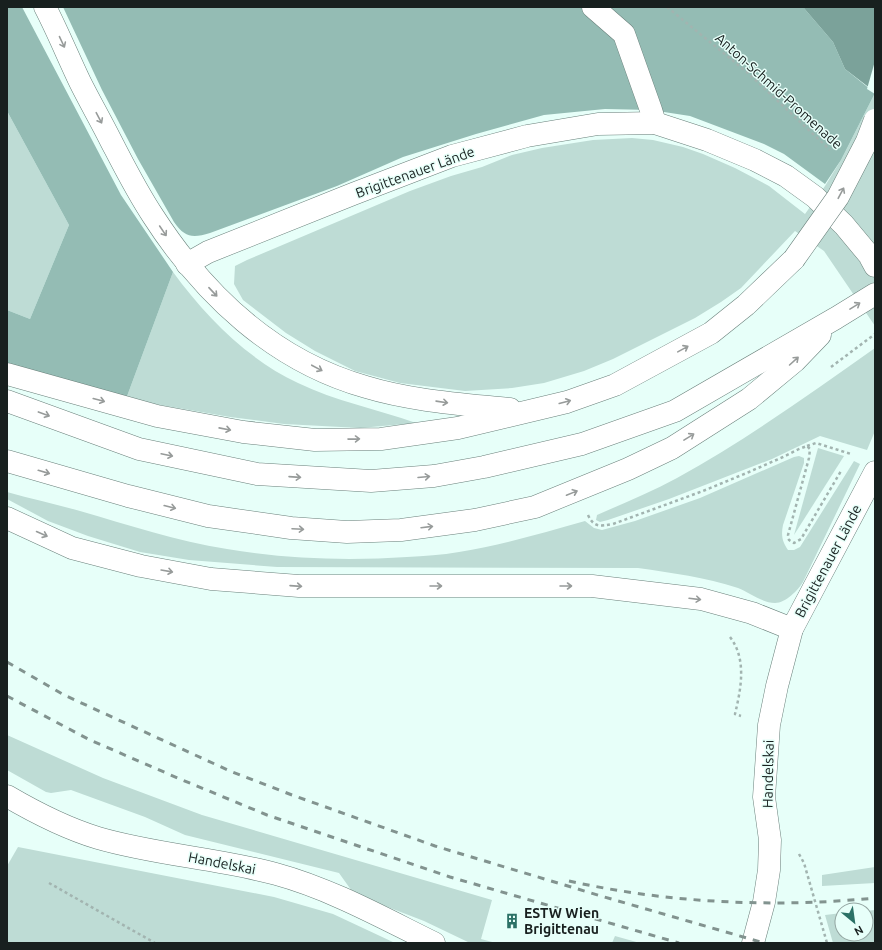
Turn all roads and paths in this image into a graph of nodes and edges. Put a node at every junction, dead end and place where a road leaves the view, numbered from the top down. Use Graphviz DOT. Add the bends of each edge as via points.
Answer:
graph roads {
  1 [pos="45,7"];
  2 [pos="593,7"];
  3 [pos="667,7"];
  4 [pos="875,120"];
  5 [pos="655,124"];
  6 [pos="835,155"];
  7 [pos="187,264"];
  8 [pos="875,266"];
  9 [pos="875,294"];
  10 [pos="836,318"];
  11 [pos="875,334"];
  12 [pos="831,367"];
  13 [pos="7,374"];
  14 [pos="7,401"];
  15 [pos="527,411"];
  16 [pos="807,446"];
  17 [pos="851,454"];
  18 [pos="857,457"];
  19 [pos="7,461"];
  20 [pos="847,461"];
  21 [pos="843,467"];
  22 [pos="875,472"];
  23 [pos="589,509"];
  24 [pos="7,518"];
  25 [pos="792,629"];
  26 [pos="7,796"];
  27 [pos="796,850"];
  28 [pos="49,883"];
  29 [pos="155,943"];
  30 [pos="434,943"];
  31 [pos="753,943"];
  32 [pos="827,943"];
  1 -- 7 [label="main road, one-way" via="81,84 128,173 152,215"];
  2 -- 5 [label="main road" via="624,34"];
  3 -- 6 [label="path, Anton-Schmid-Promenade" via="748,73"];
  15 -- 4 [label="main road, one-way, bridge" via="567,402 615,385 711,333 746,305 794,259 838,197"];
  5 -- 7 [label="main road, Brigittenauer Lände" via="598,124 527,136 452,156 208,252"];
  5 -- 8 [label="main road, Brigittenauer Lände" via="707,140 786,176 844,225 870,255"];
  7 -- 15 [label="main road, one-way" via="247,325 279,348 325,372 366,388 398,395"];
  10 -- 9 [label="main road, one-way"];
  14 -- 10 [label="main road, one-way" via="139,449 257,474 371,481 434,476 582,444 675,411"];
  19 -- 10 [label="main road, one-way" via="208,516 292,528 348,532 401,530 475,520 535,507 672,448 749,399 795,361"];
  11 -- 12 [label="path"];
  13 -- 15 [label="main road, one-way" via="157,416 243,432 315,440 381,439 458,428"];
  16 -- 17 [label="path" via="816,443"];
  16 -- 21 [label="path" via="810,449 809,458 788,535 789,540 794,543 800,539"];
  16 -- 23 [label="path" via="702,491 613,524 599,526 591,522"];
  17 -- 18 [label="path"];
  17 -- 20 [label="path"];
  22 -- 25 [label="main road, Brigittenauer Lände"];
  24 -- 25 [label="main road, one-way" via="72,548 141,566 211,579 299,586 592,586 701,599"];
  25 -- 31 [label="main road, Handelskai" via="769,725 764,797 770,840 769,870"];
  26 -- 30 [label="main road, Handelskai" via="56,823 98,838 253,868 308,884"];
  27 -- 32 [label="path" via="804,863"];
  28 -- 29 [label="path"];
}
